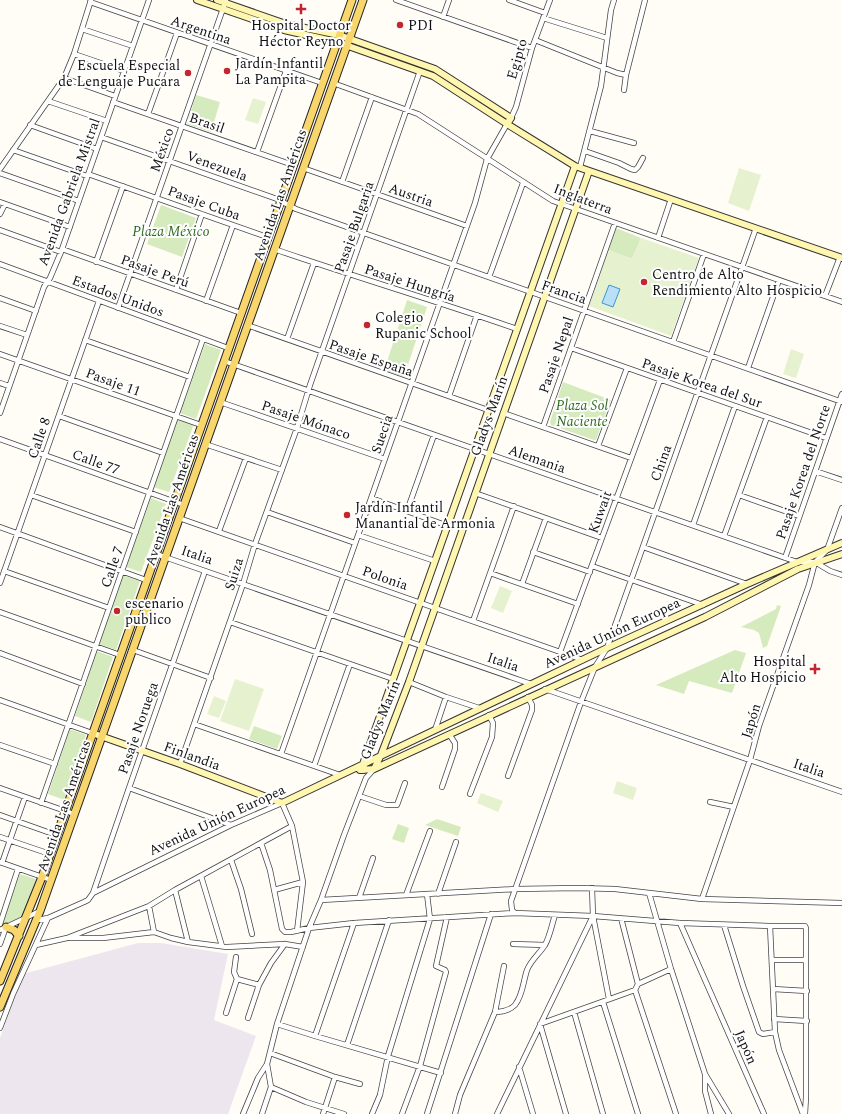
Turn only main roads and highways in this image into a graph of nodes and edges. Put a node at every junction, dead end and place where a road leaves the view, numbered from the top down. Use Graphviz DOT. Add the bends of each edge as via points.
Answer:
graph roads {
  1 [pos="352,0"];
  2 [pos="363,0"];
  3 [pos="2,927"];
  4 [pos="19,936"];
  5 [pos="0,980"];
  6 [pos="0,1008"];
  1 -- 4 [label="main road, Avenida Las Américas"];
  2 -- 6 [label="main road, Avenida Las Américas" via="37,920"];
  3 -- 4 [label="main road" via="14,930"];
  4 -- 5 [label="main road, Avenida Las Américas"];
}
